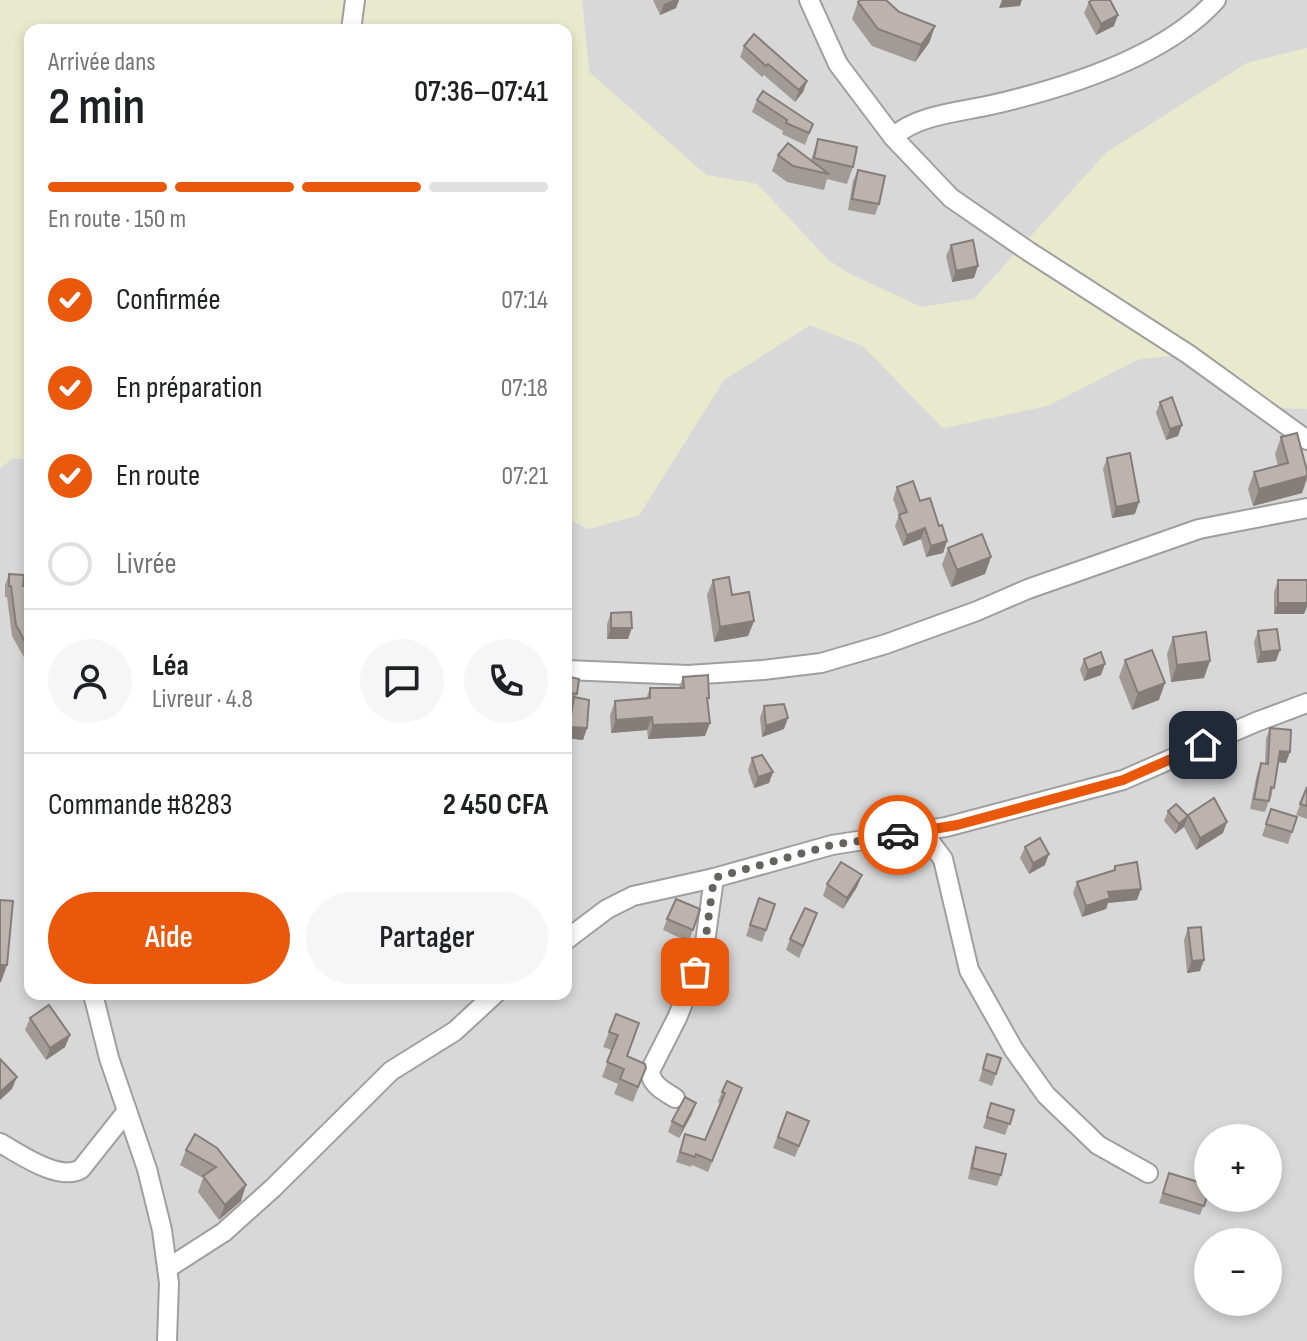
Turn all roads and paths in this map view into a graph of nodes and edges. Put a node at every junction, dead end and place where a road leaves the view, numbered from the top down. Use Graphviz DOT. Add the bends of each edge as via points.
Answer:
graph roads {
  1 [pos="355,0"];
  2 [pos="809,0"];
  3 [pos="1216,0"];
  4 [pos="352,24"];
  5 [pos="893,137"];
  6 [pos="1307,440"];
  7 [pos="1307,508"];
  8 [pos="572,670"];
  9 [pos="1307,703"];
  10 [pos="957,825"];
  11 [pos="922,831"];
  12 [pos="943,859"];
  13 [pos="714,878"];
  14 [pos="572,935"];
  15 [pos="94,1000"];
  16 [pos="489,1000"];
  17 [pos="675,1098"];
  18 [pos="127,1111"];
  19 [pos="0,1143"];
  20 [pos="1148,1173"];
  21 [pos="168,1268"];
  22 [pos="167,1341"];
  1 -- 4 [label="street"];
  2 -- 5 [label="street" via="838,64"];
  3 -- 5 [label="street" via="1160,44 1093,75 927,119"];
  5 -- 6 [label="street" via="951,198 1188,354"];
  7 -- 8 [label="street" via="1199,529 821,663 688,675"];
  9 -- 10 [label="street" via="1123,780"];
  10 -- 11 [label="street"];
  10 -- 12 [label="street"];
  11 -- 12 [label="street"];
  11 -- 13 [label="street" via="832,845"];
  12 -- 20 [label="street" via="969,970 1014,1050 1046,1095 1098,1145"];
  13 -- 14 [label="street" via="633,896"];
  13 -- 17 [label="street" via="704,950 650,1071 655,1085"];
  15 -- 18 [label="street"];
  16 -- 21 [label="street" via="455,1031 391,1071 232,1226"];
  18 -- 19 [label="street" via="73,1173 47,1168"];
  18 -- 21 [label="street" via="147,1169"];
  21 -- 22 [label="street"];
}
